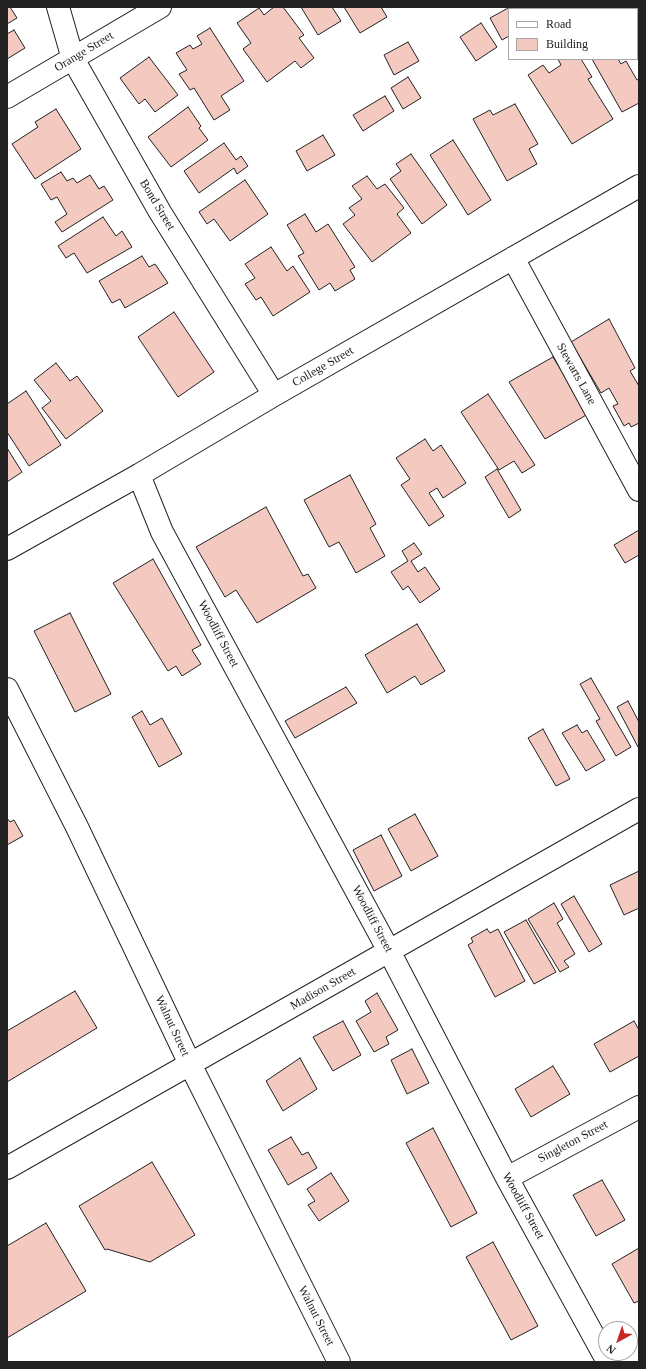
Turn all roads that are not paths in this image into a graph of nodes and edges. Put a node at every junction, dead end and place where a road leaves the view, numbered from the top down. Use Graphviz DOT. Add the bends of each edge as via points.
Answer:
graph roads {
  1 [pos="58,7"];
  2 [pos="160,7"];
  3 [pos="73,59"];
  4 [pos="7,97"];
  5 [pos="639,186"];
  6 [pos="513,258"];
  7 [pos="274,395"];
  8 [pos="139,475"];
  9 [pos="639,490"];
  10 [pos="7,549"];
  11 [pos="7,690"];
  12 [pos="639,809"];
  13 [pos="389,951"];
  14 [pos="190,1064"];
  15 [pos="639,1107"];
  16 [pos="9,1163"];
  17 [pos="507,1178"];
  18 [pos="639,1351"];
  19 [pos="339,1362"];
  20 [pos="608,1362"];
  1 -- 3 [label="street, Bond Street"];
  2 -- 3 [label="street, Orange Street"];
  3 -- 4 [label="street, Orange Street"];
  3 -- 7 [label="street, Bond Street" via="160,212"];
  5 -- 6 [label="street, College Street"];
  6 -- 7 [label="street, College Street"];
  6 -- 9 [label="street, Stewarts Lane"];
  7 -- 8 [label="street, College Street"];
  8 -- 10 [label="street, College Street"];
  8 -- 13 [label="street, Woodliff Street" via="162,532"];
  11 -- 14 [label="street, Walnut Street" via="77,826"];
  12 -- 13 [label="street, Madison Street"];
  13 -- 14 [label="street, Madison Street"];
  13 -- 17 [label="street, Woodliff Street"];
  14 -- 16 [label="street, Madison Street"];
  14 -- 19 [label="street, Walnut Street"];
  15 -- 17 [label="street, Singleton Street"];
  17 -- 20 [label="street, Woodliff Street"];
  18 -- 20 [label="street"];
}
